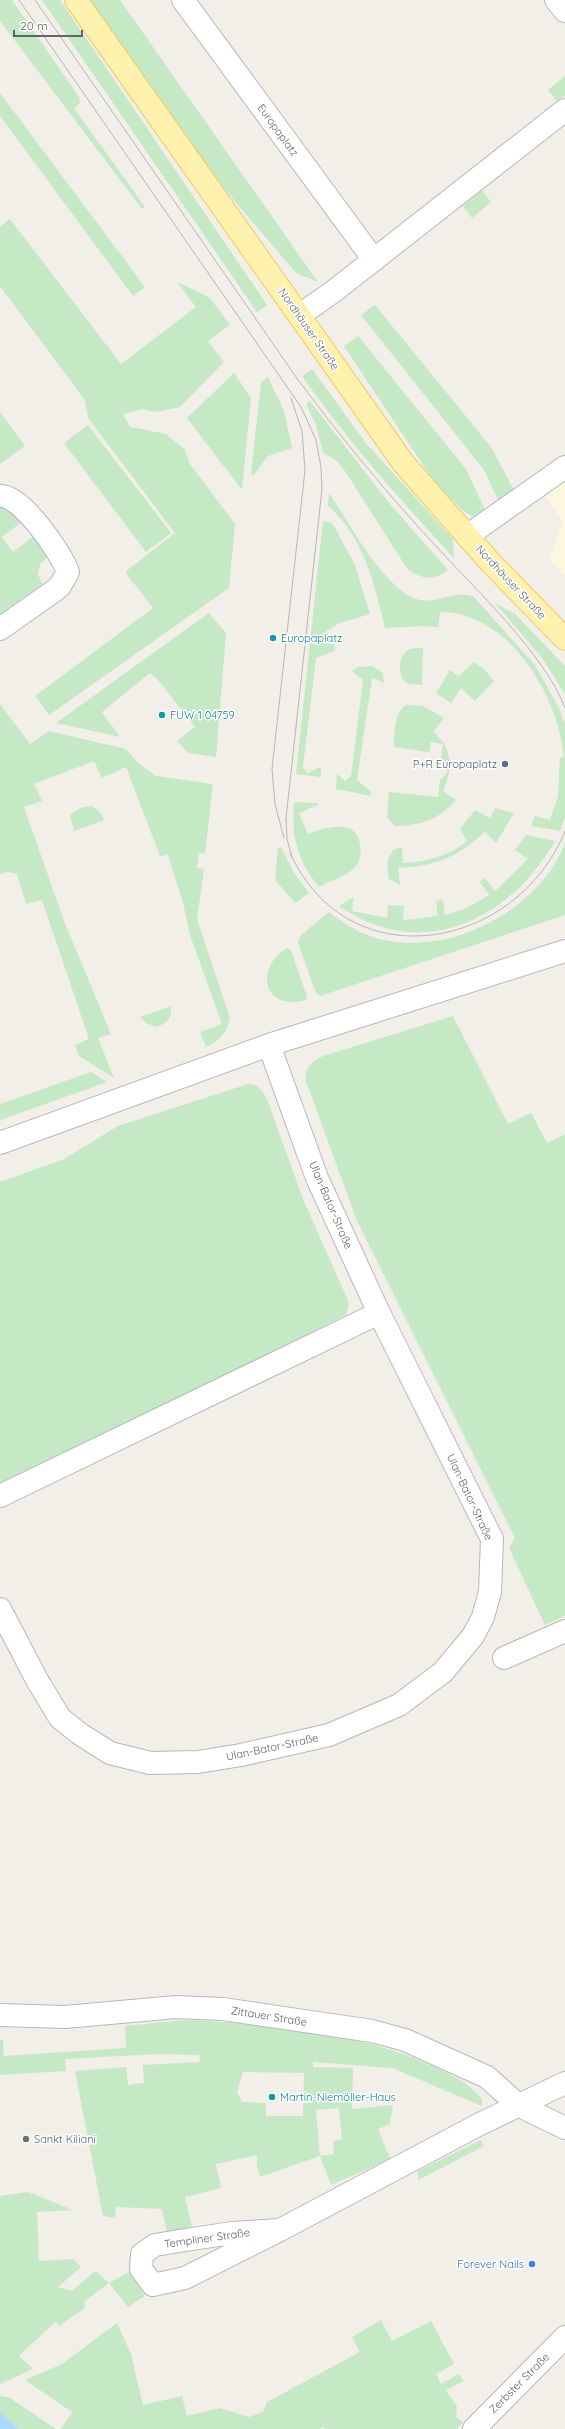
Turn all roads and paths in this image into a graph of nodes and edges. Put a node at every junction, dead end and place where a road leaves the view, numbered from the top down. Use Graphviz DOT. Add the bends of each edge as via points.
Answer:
graph roads {
  1 [pos="76,0"];
  2 [pos="183,0"];
  3 [pos="556,0"];
  4 [pos="565,12"];
  5 [pos="565,110"];
  6 [pos="374,260"];
  7 [pos="300,315"];
  8 [pos="565,467"];
  9 [pos="0,496"];
  10 [pos="467,536"];
  11 [pos="0,629"];
  12 [pos="565,639"];
  13 [pos="565,951"];
  14 [pos="268,1045"];
  15 [pos="0,1143"];
  16 [pos="379,1313"];
  17 [pos="0,1496"];
  18 [pos="0,1609"];
  19 [pos="565,1630"];
  20 [pos="504,1658"];
  21 [pos="0,2015"];
  22 [pos="565,2082"];
  23 [pos="518,2105"];
  24 [pos="565,2128"];
  25 [pos="280,2230"];
  26 [pos="565,2337"];
  27 [pos="474,2429"];
  1 -- 7 [label="main road, Nordhäuser Straße"];
  2 -- 6 [label="street, Europaplatz"];
  3 -- 4 [label="street"];
  5 -- 6 [label="street"];
  6 -- 7 [label="street"];
  7 -- 10 [label="main road, Nordhäuser Straße" via="404,464"];
  8 -- 10 [label="street"];
  9 -- 11 [label="street" via="4,495 17,501 63,558 68,572 60,586"];
  10 -- 12 [label="main road, Nordhäuser Straße"];
  13 -- 14 [label="street"];
  14 -- 15 [label="street"];
  14 -- 16 [label="street, Ulan-Bator-Straße" via="317,1178"];
  16 -- 17 [label="street"];
  16 -- 18 [label="street, Ulan-Bator-Straße" via="492,1539 490,1592 483,1617 473,1636 443,1672 404,1703 329,1735 198,1762 150,1763 110,1753 60,1718 40,1686"];
  19 -- 20 [label="street"];
  21 -- 23 [label="street, Zittauer Straße" via="65,2017 176,2007 223,2009 372,2031 405,2040 487,2077"];
  22 -- 23 [label="street, Templiner Straße"];
  23 -- 24 [label="street, Zittauer Straße"];
  23 -- 25 [label="street, Templiner Straße"];
  25 -- 25 [label="street, Templiner Straße" via="232,2233 155,2246 142,2254 141,2269 153,2285 185,2278"];
  26 -- 27 [label="street, Zerbster Straße"];
}
